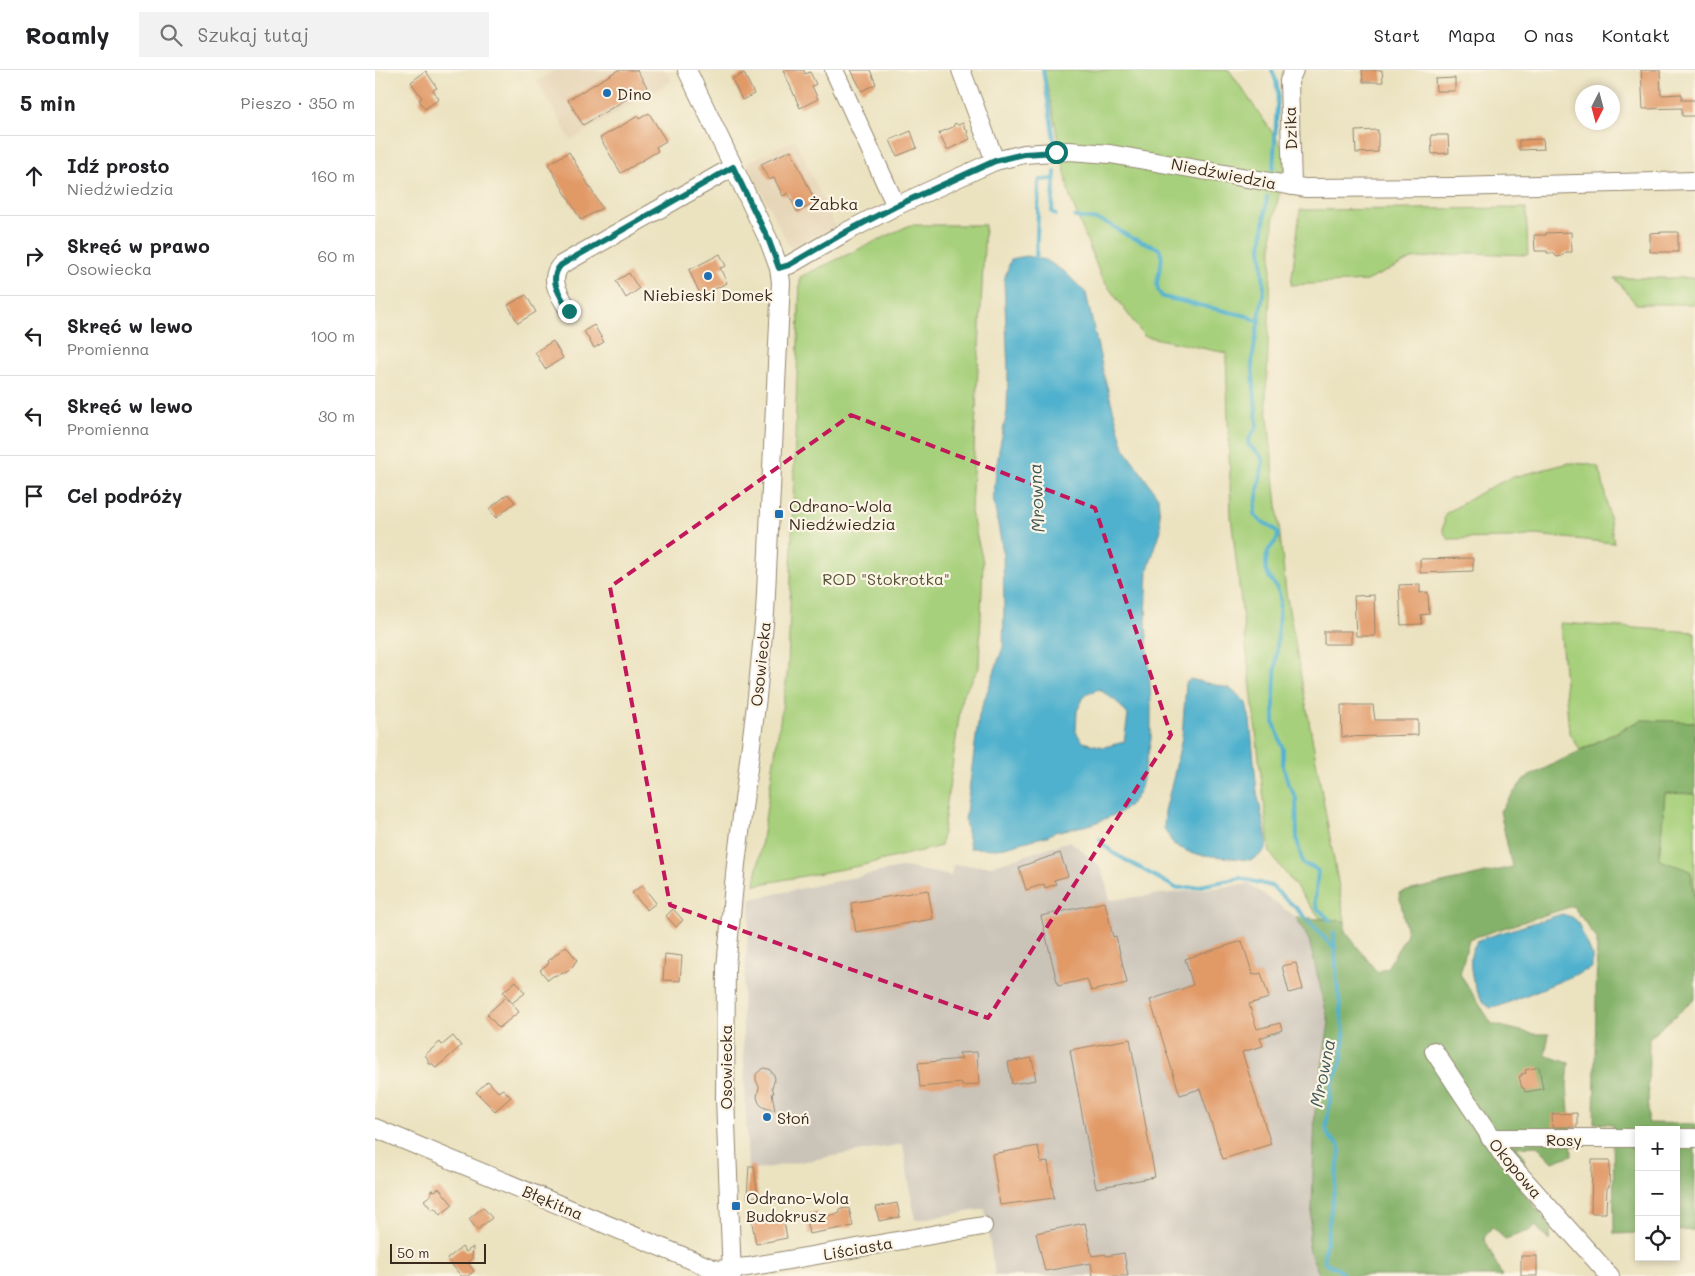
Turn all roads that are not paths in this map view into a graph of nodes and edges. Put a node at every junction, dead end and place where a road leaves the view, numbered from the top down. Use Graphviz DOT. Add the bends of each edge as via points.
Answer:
graph roads {
  1 [pos="687,70"];
  2 [pos="834,70"];
  3 [pos="961,70"];
  4 [pos="1294,70"];
  5 [pos="995,161"];
  6 [pos="733,167"];
  7 [pos="1695,181"];
  8 [pos="1292,186"];
  9 [pos="896,206"];
  10 [pos="779,268"];
  11 [pos="569,311"];
  12 [pos="1434,1051"];
  13 [pos="375,1128"];
  14 [pos="1490,1138"];
  15 [pos="1635,1138"];
  16 [pos="1680,1138"];
  17 [pos="1695,1138"];
  18 [pos="983,1226"];
  19 [pos="732,1273"];
  20 [pos="1610,1276"];
  1 -- 6 [label="street, Osowiecka"];
  2 -- 9 [label="street"];
  3 -- 5 [label="street"];
  4 -- 8 [label="street, Dzika" via="1289,81"];
  5 -- 8 [label="street, Niedźwiedzia" via="1024,154 1056,152 1110,154"];
  5 -- 9 [label="street, Niedźwiedzia"];
  6 -- 10 [label="street, Osowiecka"];
  6 -- 11 [label="street" via="561,265 555,281"];
  7 -- 8 [label="street, Niedźwiedzia" via="1454,187"];
  9 -- 10 [label="street, Niedźwiedzia"];
  10 -- 19 [label="street, Osowiecka" via="780,313 765,613 727,967 725,1097"];
  12 -- 14 [label="street, Okopowa"];
  13 -- 19 [label="street, Błękitna" via="716,1270"];
  14 -- 15 [label="street, Rosy"];
  14 -- 20 [label="street, Okopowa"];
  16 -- 17 [label="street"];
  18 -- 19 [label="street, Liściasta"];
}
